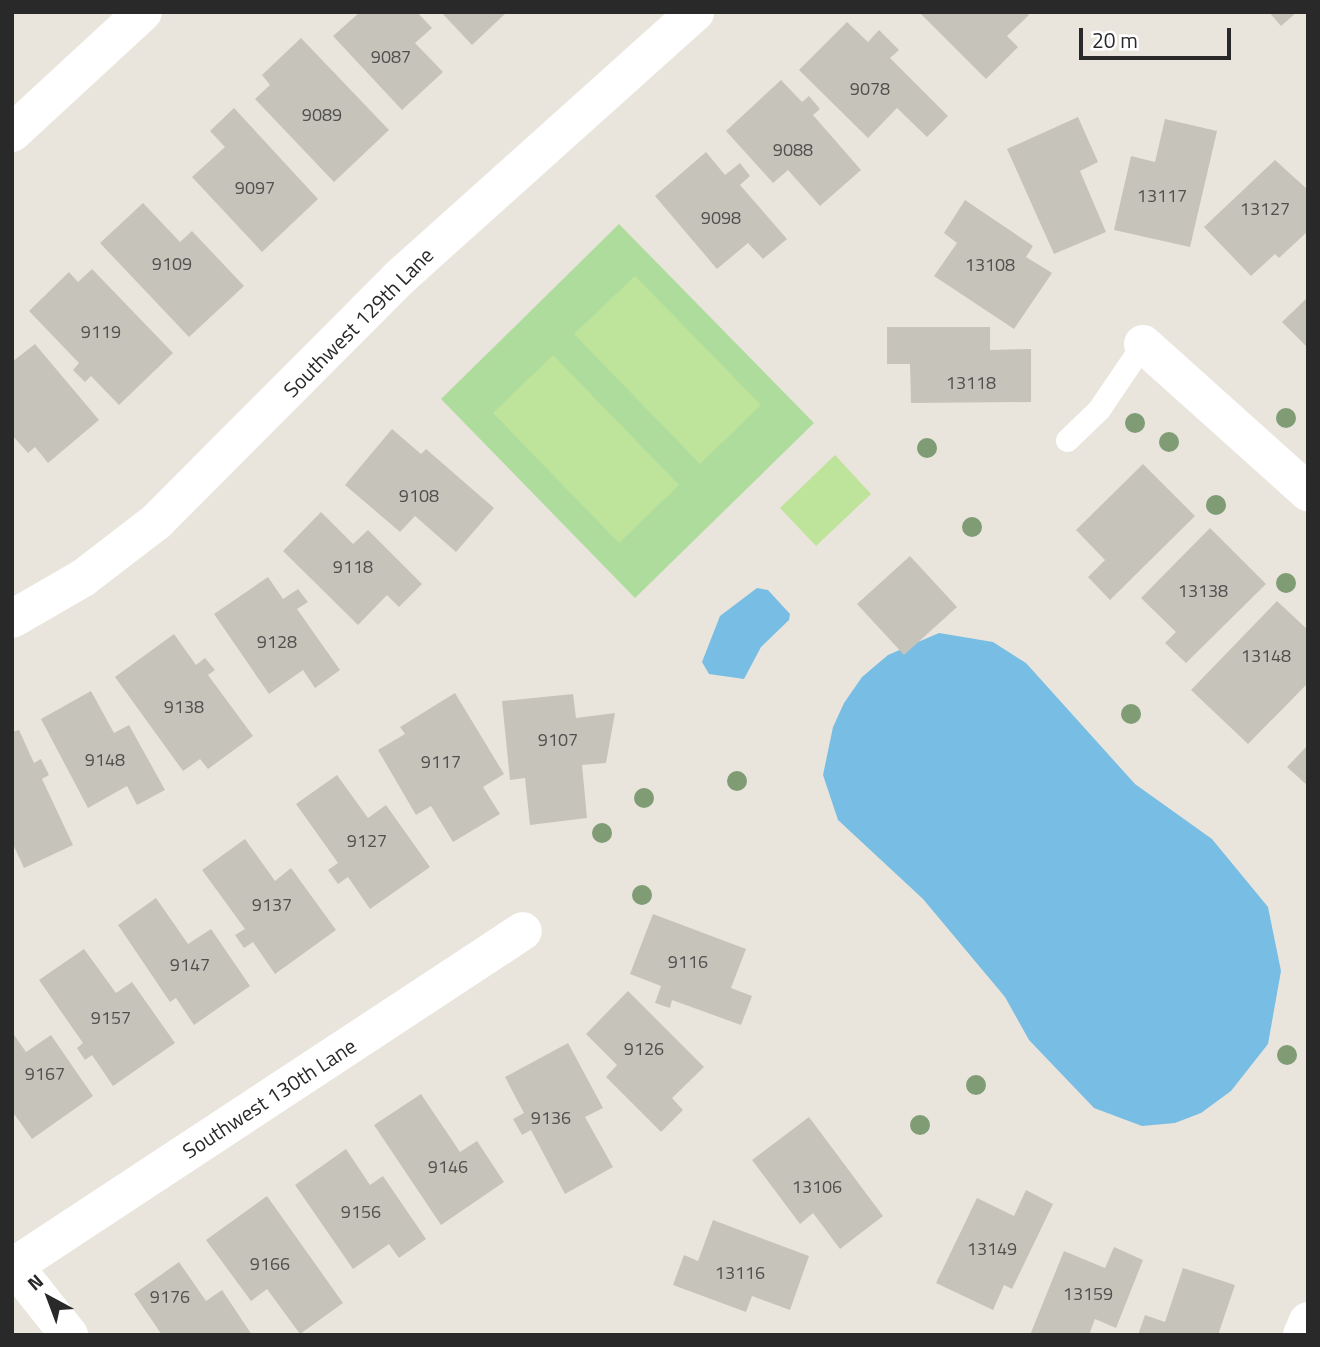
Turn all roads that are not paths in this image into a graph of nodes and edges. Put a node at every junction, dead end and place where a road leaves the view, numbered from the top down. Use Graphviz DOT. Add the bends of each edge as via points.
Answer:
graph roads {
  1 [pos="143,12"];
  2 [pos="695,12"];
  3 [pos="12,133"];
  4 [pos="1143,344"];
  5 [pos="1067,440"];
  6 [pos="1308,492"];
  7 [pos="12,619"];
  8 [pos="523,931"];
  9 [pos="13,1264"];
  10 [pos="1308,1321"];
  11 [pos="69,1335"];
  12 [pos="1302,1335"];
  1 -- 3 [label="street"];
  2 -- 7 [label="street, Southwest 129th Lane" via="399,278 156,522 83,579"];
  4 -- 5 [label="lane" via="1099,409"];
  4 -- 6 [label="street"];
  8 -- 9 [label="street, Southwest 130th Lane"];
  9 -- 11 [label="street"];
  10 -- 12 [label="street"];
}
